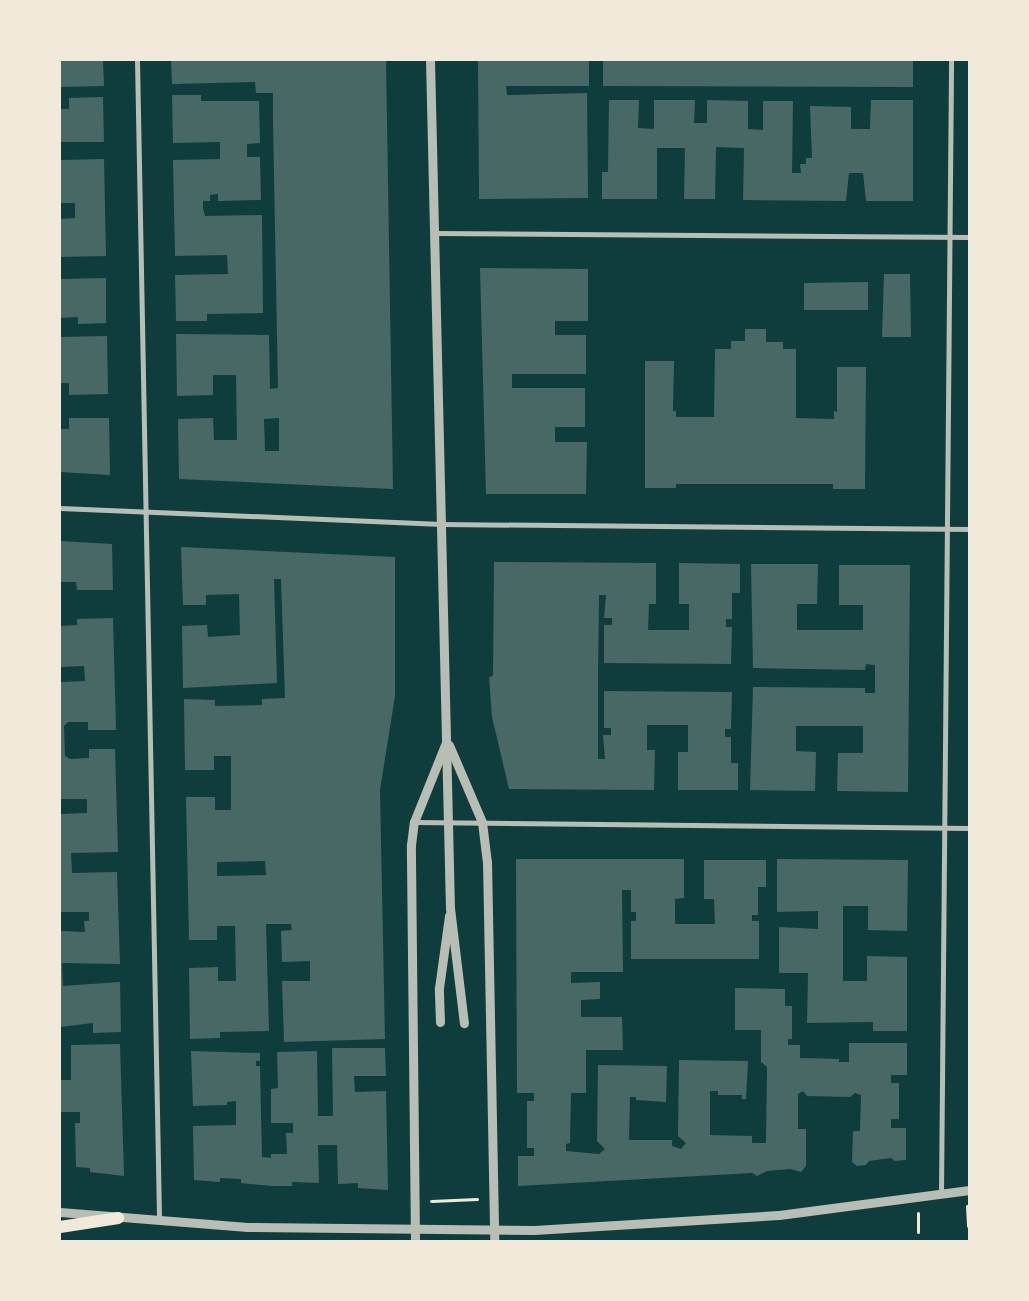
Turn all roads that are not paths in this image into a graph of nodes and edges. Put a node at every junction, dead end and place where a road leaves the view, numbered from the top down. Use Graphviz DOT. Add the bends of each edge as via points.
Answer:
graph roads {
  1 [pos="137,60"];
  2 [pos="430,60"];
  3 [pos="951,60"];
  4 [pos="434,233"];
  5 [pos="948,237"];
  6 [pos="969,237"];
  7 [pos="60,508"];
  8 [pos="145,512"];
  9 [pos="442,524"];
  10 [pos="946,528"];
  11 [pos="969,529"];
  12 [pos="447,740"];
  13 [pos="448,821"];
  14 [pos="414,822"];
  15 [pos="482,822"];
  16 [pos="943,828"];
  17 [pos="969,828"];
  18 [pos="450,908"];
  19 [pos="440,1022"];
  20 [pos="464,1023"];
  21 [pos="969,1190"];
  22 [pos="941,1195"];
  23 [pos="60,1212"];
  24 [pos="118,1218"];
  25 [pos="159,1221"];
  26 [pos="60,1227"];
  27 [pos="415,1230"];
  28 [pos="494,1230"];
  29 [pos="415,1241"];
  30 [pos="494,1241"];
  1 -- 8 [label="street"];
  2 -- 4 [label="street"];
  3 -- 5 [label="street"];
  4 -- 5 [label="street"];
  4 -- 9 [label="street"];
  5 -- 6 [label="street"];
  5 -- 10 [label="street"];
  7 -- 8 [label="street"];
  8 -- 9 [label="street"];
  8 -- 25 [label="street"];
  9 -- 10 [label="street"];
  9 -- 12 [label="street"];
  10 -- 11 [label="street"];
  10 -- 16 [label="street"];
  12 -- 13 [label="street"];
  12 -- 14 [label="street"];
  12 -- 15 [label="street"];
  13 -- 14 [label="street"];
  13 -- 15 [label="street"];
  13 -- 18 [label="street"];
  14 -- 27 [label="street" via="411,854"];
  15 -- 16 [label="street"];
  15 -- 28 [label="street" via="487,860"];
  16 -- 17 [label="street"];
  16 -- 22 [label="street"];
  18 -- 19 [label="street" via="441,960"];
  18 -- 20 [label="street"];
  21 -- 22 [label="street"];
  22 -- 28 [label="street" via="816,1212 699,1222"];
  23 -- 24 [label="street"];
  24 -- 25 [label="street"];
  24 -- 26 [label="main road"];
  25 -- 27 [label="street"];
  27 -- 28 [label="street"];
  27 -- 29 [label="street"];
  28 -- 30 [label="street"];
}
